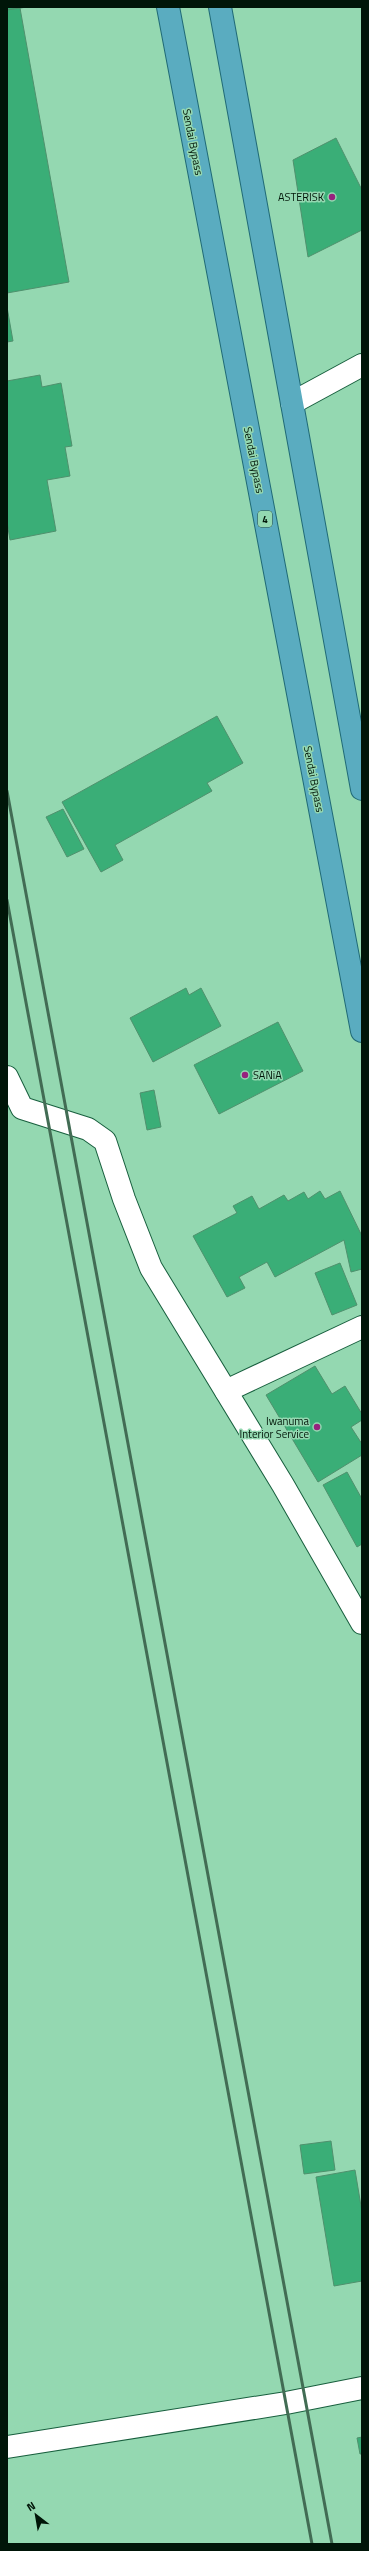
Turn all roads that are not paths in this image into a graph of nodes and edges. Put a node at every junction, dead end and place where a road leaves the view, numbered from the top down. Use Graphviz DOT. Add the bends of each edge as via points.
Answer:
graph roads {
  1 [pos="168,7"];
  2 [pos="220,7"];
  3 [pos="362,365"];
  4 [pos="292,403"];
  5 [pos="362,789"];
  6 [pos="362,1032"];
  7 [pos="7,1077"];
  8 [pos="362,1327"];
  9 [pos="226,1391"];
  10 [pos="362,1623"];
  11 [pos="362,2388"];
  12 [pos="7,2447"];
  1 -- 6 [label="highway, Sendai Bypass / 4"];
  2 -- 4 [label="highway"];
  3 -- 4 [label="street"];
  4 -- 5 [label="highway"];
  7 -- 9 [label="street" via="22,1108 88,1130 105,1142 151,1268"];
  8 -- 9 [label="street"];
  9 -- 10 [label="street"];
  11 -- 12 [label="street" via="286,2404"];
}
